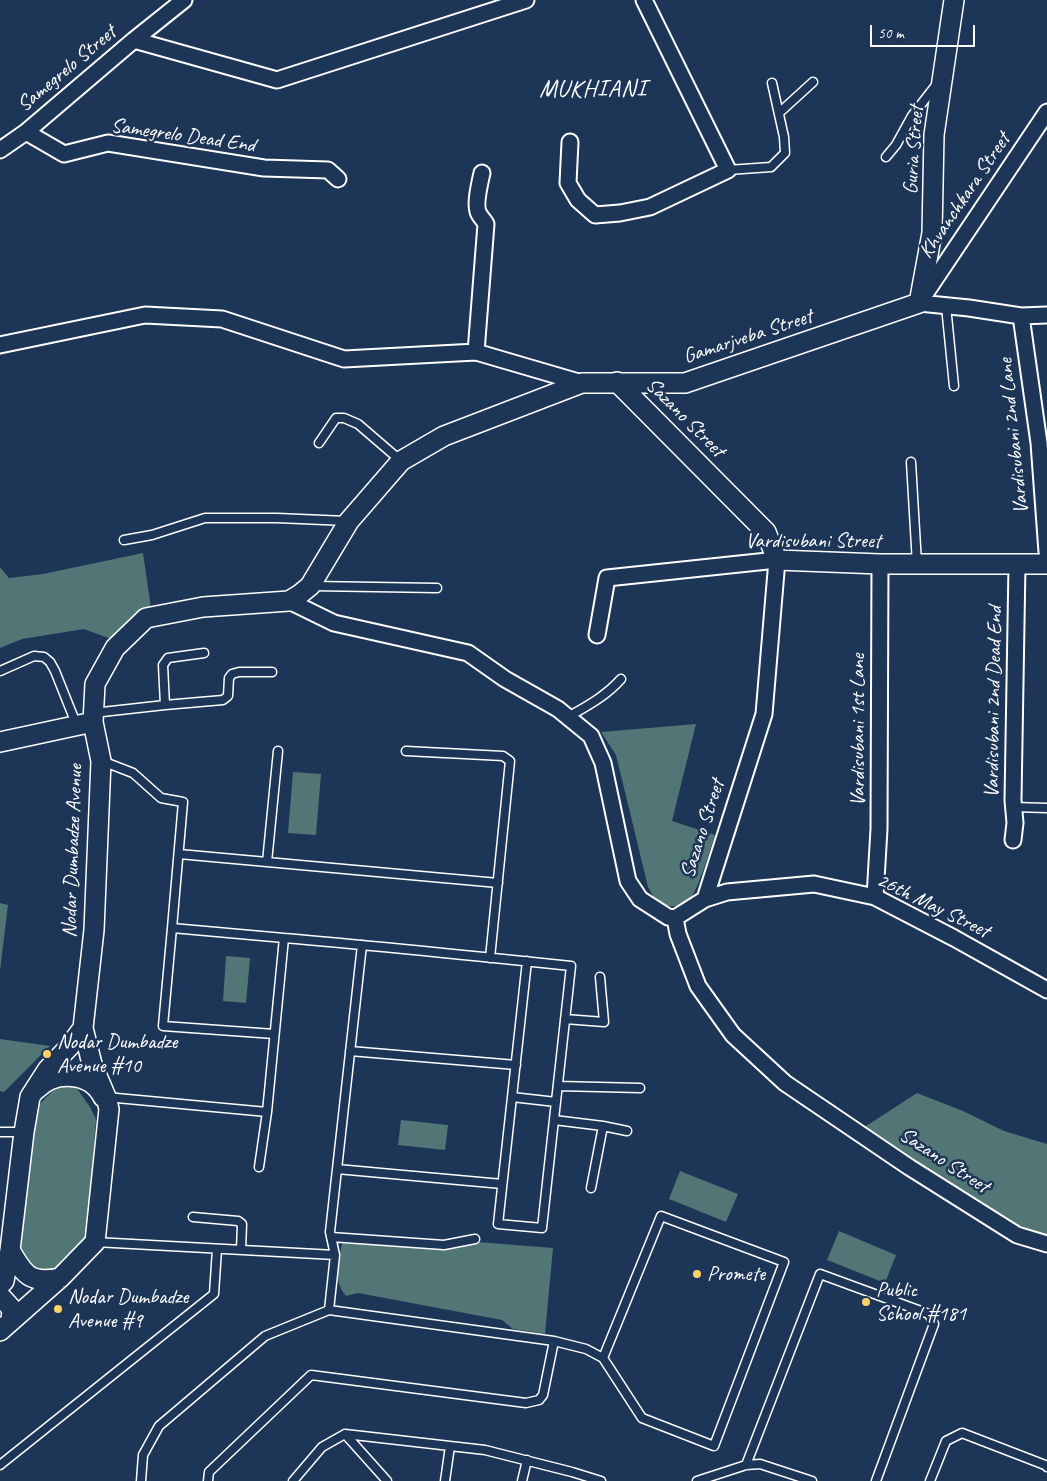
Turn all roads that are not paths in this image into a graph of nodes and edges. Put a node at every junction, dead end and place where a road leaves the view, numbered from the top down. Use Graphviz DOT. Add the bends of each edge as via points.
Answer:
graph roads {
  1 [pos="184,0"];
  2 [pos="526,0"];
  3 [pos="644,0"];
  4 [pos="954,0"];
  5 [pos="134,40"];
  6 [pos="943,77"];
  7 [pos="813,82"];
  8 [pos="772,84"];
  9 [pos="1047,112"];
  10 [pos="779,113"];
  11 [pos="26,132"];
  12 [pos="570,142"];
  13 [pos="0,150"];
  14 [pos="886,156"];
  15 [pos="728,170"];
  16 [pos="482,173"];
  17 [pos="338,179"];
  18 [pos="919,303"];
  19 [pos="946,306"];
  20 [pos="1047,315"];
  21 [pos="1021,316"];
  22 [pos="0,345"];
  23 [pos="476,352"];
  24 [pos="617,382"];
  25 [pos="582,383"];
  26 [pos="954,386"];
  27 [pos="319,443"];
  28 [pos="401,461"];
  29 [pos="911,462"];
  30 [pos="349,521"];
  31 [pos="124,540"];
  32 [pos="1047,552"];
  33 [pos="776,560"];
  34 [pos="880,564"];
  35 [pos="916,564"];
  36 [pos="1047,564"];
  37 [pos="1017,565"];
  38 [pos="310,586"];
  39 [pos="437,588"];
  40 [pos="289,601"];
  41 [pos="597,635"];
  42 [pos="204,652"];
  43 [pos="0,671"];
  44 [pos="272,672"];
  45 [pos="621,679"];
  46 [pos="165,705"];
  47 [pos="568,717"];
  48 [pos="88,720"];
  49 [pos="0,742"];
  50 [pos="278,751"];
  51 [pos="406,751"];
  52 [pos="101,761"];
  53 [pos="1013,807"];
  54 [pos="1047,808"];
  55 [pos="1013,840"];
  56 [pos="179,854"];
  57 [pos="267,862"];
  58 [pos="498,883"];
  59 [pos="875,897"];
  60 [pos="705,899"];
  61 [pos="675,918"];
  62 [pos="172,928"];
  63 [pos="284,938"];
  64 [pos="362,945"];
  65 [pos="490,958"];
  66 [pos="527,961"];
  67 [pos="600,977"];
  68 [pos="1047,990"];
  69 [pos="565,1019"];
  70 [pos="83,1028"];
  71 [pos="274,1034"];
  72 [pos="350,1051"];
  73 [pos="516,1065"];
  74 [pos="558,1086"];
  75 [pos="640,1088"];
  76 [pos="30,1097"];
  77 [pos="512,1097"];
  78 [pos="556,1102"];
  79 [pos="108,1103"];
  80 [pos="267,1112"];
  81 [pos="554,1120"];
  82 [pos="603,1126"];
  83 [pos="628,1131"];
  84 [pos="0,1132"];
  85 [pos="24,1132"];
  86 [pos="259,1167"];
  87 [pos="337,1169"];
  88 [pos="502,1184"];
  89 [pos="591,1188"];
  90 [pos="193,1217"];
  91 [pos="331,1237"];
  92 [pos="476,1239"];
  93 [pos="95,1242"];
  94 [pos="1047,1244"];
  95 [pos="217,1249"];
  96 [pos="10,1250"];
  97 [pos="241,1250"];
  98 [pos="335,1255"];
  99 [pos="60,1278"];
  100 [pos="0,1285"];
  101 [pos="0,1298"];
  102 [pos="329,1310"];
  103 [pos="6,1326"];
  104 [pos="554,1341"];
  105 [pos="603,1358"];
  106 [pos="345,1434"];
  107 [pos="450,1446"];
  108 [pos="527,1460"];
  109 [pos="0,1465"];
  110 [pos="746,1466"];
  111 [pos="1047,1467"];
  112 [pos="140,1481"];
  113 [pos="208,1481"];
  114 [pos="293,1481"];
  115 [pos="387,1481"];
  116 [pos="445,1481"];
  117 [pos="522,1481"];
  118 [pos="601,1481"];
  119 [pos="697,1481"];
  120 [pos="812,1481"];
  121 [pos="876,1481"];
  122 [pos="930,1481"];
  1 -- 5 [label="street, Samegrelo Street"];
  2 -- 5 [label="street" via="277,80"];
  3 -- 15 [label="street"];
  4 -- 6 [label="street, Guria Street"];
  5 -- 11 [label="street, Samegrelo Street"];
  6 -- 14 [label="lane"];
  6 -- 18 [label="street, Guria Street" via="934,135 932,233"];
  7 -- 10 [label="lane"];
  8 -- 10 [label="lane"];
  9 -- 18 [label="street, Khvanchkara Street"];
  10 -- 15 [label="lane" via="785,153 771,167"];
  11 -- 13 [label="street, Samegrelo Street"];
  11 -- 17 [label="street, Samegrelo Dead End" via="64,154 108,143 264,168 328,170"];
  12 -- 15 [label="street" via="568,183 578,200 595,215 650,207"];
  16 -- 23 [label="street" via="476,206 486,224"];
  18 -- 19 [label="street"];
  18 -- 24 [label="street, Gamarjveba Street" via="685,383"];
  19 -- 21 [label="street"];
  19 -- 26 [label="lane"];
  20 -- 21 [label="street"];
  21 -- 32 [label="street, Vardisubani 2nd Lane" via="1039,443"];
  22 -- 23 [label="street, Gamarjveba Street" via="145,315 222,319 344,359"];
  23 -- 25 [label="street, Gamarjveba Street"];
  24 -- 25 [label="street, Gamarjveba Street"];
  24 -- 33 [label="street, Sazano Street" via="766,532"];
  25 -- 28 [label="street" via="444,436"];
  27 -- 28 [label="lane" via="336,418 344,418 358,424"];
  28 -- 30 [label="street"];
  29 -- 35 [label="lane"];
  30 -- 31 [label="lane" via="205,518 152,535"];
  30 -- 38 [label="street"];
  33 -- 34 [label="street, Vardisubani Street"];
  33 -- 41 [label="street, Vardisubani Street" via="607,578"];
  33 -- 60 [label="street, Sazano Street" via="764,714"];
  34 -- 35 [label="street, Vardisubani Street"];
  34 -- 59 [label="street, Vardisubani 1st Lane"];
  35 -- 37 [label="street, Vardisubani Street"];
  36 -- 37 [label="street, Vardisubani Street"];
  37 -- 53 [label="street, Vardisubani 2nd Dead End"];
  38 -- 39 [label="lane"];
  38 -- 40 [label="street"];
  40 -- 47 [label="street" via="334,623 468,653"];
  40 -- 48 [label="street, Nodar Dumbadze Avenue" via="203,607 146,618 115,648 107,662 95,684"];
  42 -- 46 [label="lane" via="168,658 163,665"];
  43 -- 48 [label="lane" via="34,656 44,657"];
  44 -- 46 [label="lane" via="232,674 228,696 223,700"];
  45 -- 47 [label="lane" via="600,699"];
  46 -- 48 [label="lane"];
  47 -- 61 [label="street" via="591,736 603,764 628,881 640,899"];
  48 -- 49 [label="street"];
  48 -- 52 [label="street, Nodar Dumbadze Avenue"];
  50 -- 57 [label="lane"];
  51 -- 58 [label="lane" via="503,756 510,761"];
  52 -- 56 [label="lane" via="133,773 160,798 183,802"];
  52 -- 70 [label="street, Nodar Dumbadze Avenue" via="94,930"];
  53 -- 54 [label="lane"];
  53 -- 55 [label="street, Vardisubani 2nd Dead End"];
  56 -- 57 [label="lane"];
  56 -- 62 [label="lane"];
  57 -- 58 [label="lane"];
  58 -- 65 [label="lane"];
  59 -- 60 [label="street, 26th May Street" via="814,884 727,892"];
  59 -- 68 [label="street, 26th May Street"];
  60 -- 61 [label="street, Sazano Street"];
  61 -- 94 [label="street, Sazano Street" via="698,986 733,1035 784,1083 1017,1235"];
  62 -- 63 [label="lane"];
  62 -- 71 [label="lane" via="163,1026"];
  63 -- 64 [label="lane"];
  63 -- 71 [label="lane"];
  64 -- 65 [label="lane"];
  64 -- 72 [label="lane"];
  65 -- 66 [label="lane"];
  66 -- 69 [label="lane" via="571,966"];
  66 -- 73 [label="lane"];
  67 -- 69 [label="lane" via="604,1022"];
  69 -- 74 [label="lane"];
  70 -- 76 [label="street" via="48,1069"];
  70 -- 79 [label="street, Nodar Dumbadze Avenue" via="92,1064"];
  71 -- 80 [label="lane"];
  72 -- 73 [label="lane"];
  72 -- 87 [label="lane"];
  73 -- 77 [label="lane"];
  74 -- 75 [label="lane"];
  74 -- 78 [label="lane"];
  76 -- 79 [label="street" via="44,1082 63,1076 83,1079 100,1091"];
  76 -- 85 [label="street"];
  77 -- 78 [label="lane"];
  77 -- 88 [label="lane"];
  78 -- 81 [label="lane"];
  79 -- 80 [label="lane"];
  79 -- 93 [label="street, Nodar Dumbadze Avenue"];
  80 -- 86 [label="lane"];
  81 -- 82 [label="lane"];
  81 -- 88 [label="lane" via="542,1228 498,1224"];
  82 -- 83 [label="lane"];
  82 -- 89 [label="lane"];
  84 -- 85 [label="lane"];
  85 -- 96 [label="street"];
  87 -- 88 [label="lane"];
  87 -- 91 [label="lane"];
  90 -- 97 [label="lane" via="238,1221 242,1224"];
  91 -- 92 [label="lane" via="444,1245"];
  91 -- 98 [label="lane"];
  93 -- 95 [label="lane"];
  93 -- 99 [label="street"];
  95 -- 97 [label="lane"];
  95 -- 109 [label="lane" via="214,1294"];
  96 -- 99 [label="street" via="19,1267 30,1277 45,1281"];
  96 -- 100 [label="street" via="4,1281"];
  97 -- 98 [label="lane"];
  98 -- 102 [label="lane"];
  99 -- 103 [label="street"];
  101 -- 103 [label="street" via="12,1309"];
  102 -- 104 [label="lane"];
  102 -- 112 [label="lane" via="265,1336 159,1426 143,1455"];
  104 -- 105 [label="lane" via="586,1349"];
  104 -- 113 [label="lane" via="542,1395 539,1400 526,1403 311,1375 209,1472"];
  105 -- 105 [label="lane" via="661,1216 784,1262 714,1446 642,1418"];
  106 -- 107 [label="lane"];
  106 -- 114 [label="lane" via="322,1447"];
  106 -- 115 [label="lane"];
  107 -- 108 [label="lane"];
  107 -- 116 [label="lane"];
  108 -- 117 [label="lane"];
  108 -- 118 [label="lane"];
  110 -- 119 [label="lane"];
  110 -- 120 [label="lane" via="760,1464"];
  110 -- 121 [label="lane" via="820,1274 929,1314 934,1324"];
  111 -- 122 [label="lane" via="962,1433 946,1441"];
}
